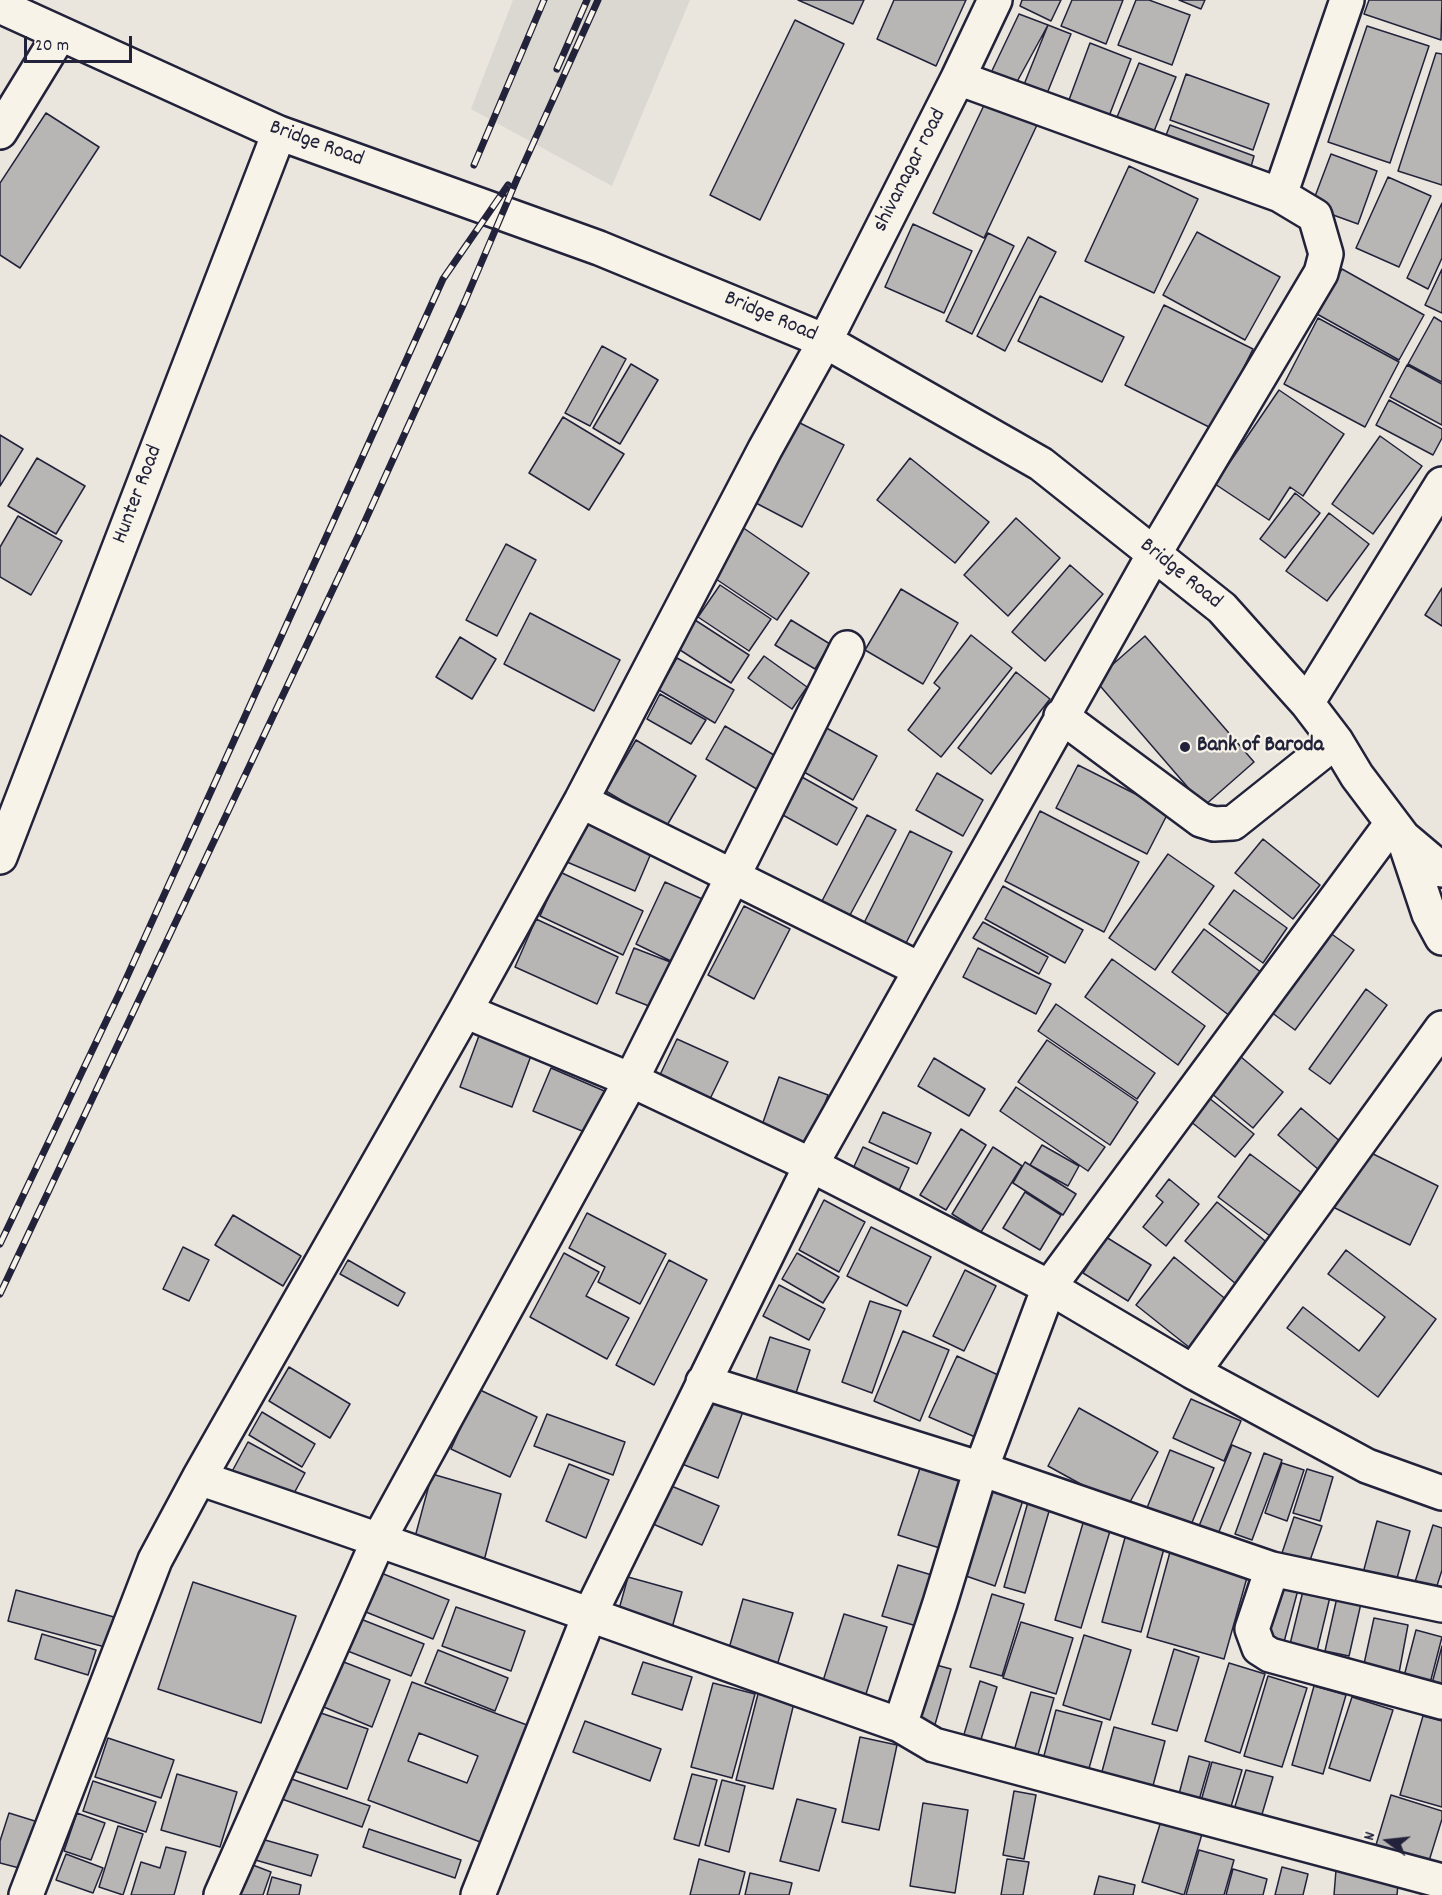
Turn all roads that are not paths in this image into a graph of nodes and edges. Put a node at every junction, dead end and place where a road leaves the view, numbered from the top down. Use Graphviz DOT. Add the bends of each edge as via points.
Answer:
graph roads {
  1 [pos="995,0"];
  2 [pos="1347,0"];
  3 [pos="0,6"];
  4 [pos="60,34"];
  5 [pos="958,78"];
  6 [pos="0,132"];
  7 [pos="279,133"];
  8 [pos="1280,195"];
  9 [pos="825,341"];
  10 [pos="1442,484"];
  11 [pos="1154,554"];
  12 [pos="848,648"];
  13 [pos="1307,703"];
  14 [pos="1061,716"];
  15 [pos="1336,741"];
  16 [pos="581,801"];
  17 [pos="1397,830"];
  18 [pos="0,857"];
  19 [pos="1442,870"];
  20 [pos="734,878"];
  21 [pos="1442,938"];
  22 [pos="919,969"];
  23 [pos="465,1011"];
  24 [pos="1442,1028"];
  25 [pos="631,1080"];
  26 [pos="811,1165"];
  27 [pos="1049,1287"];
  28 [pos="1193,1372"];
  29 [pos="703,1382"];
  30 [pos="981,1469"];
  31 [pos="199,1478"];
  32 [pos="1442,1493"];
  33 [pos="379,1539"];
  34 [pos="1272,1569"];
  35 [pos="1442,1605"];
  36 [pos="589,1616"];
  37 [pos="1442,1702"];
  38 [pos="900,1725"];
  39 [pos="1442,1881"];
  40 [pos="0,1886"];
  41 [pos="26,1895"];
  42 [pos="221,1895"];
  43 [pos="478,1895"];
  1 -- 5 [label="street, shivanagar road"];
  2 -- 8 [label="street"];
  3 -- 4 [label="street, Bridge Road"];
  4 -- 6 [label="street"];
  4 -- 7 [label="street, Bridge Road"];
  5 -- 8 [label="street"];
  5 -- 9 [label="street, shivanagar road"];
  7 -- 9 [label="street, Bridge Road" via="599,248"];
  7 -- 18 [label="street, Hunter Road"];
  8 -- 11 [label="street" via="1315,216 1326,254 1321,273"];
  9 -- 11 [label="street, Bridge Road" via="1041,464"];
  9 -- 16 [label="street, shivanagar road"];
  10 -- 13 [label="street"];
  11 -- 13 [label="street, Bridge Road" via="1222,608"];
  11 -- 14 [label="street"];
  12 -- 20 [label="street"];
  13 -- 15 [label="street, Bridge Road"];
  14 -- 15 [label="street" via="1201,820 1214,824 1233,823"];
  14 -- 22 [label="street"];
  15 -- 17 [label="street, Bridge Road"];
  16 -- 20 [label="street"];
  16 -- 23 [label="street, shivanagar road"];
  17 -- 19 [label="street, Bridge Road"];
  17 -- 21 [label="street, Bridge Road"];
  17 -- 27 [label="street"];
  20 -- 22 [label="street"];
  20 -- 25 [label="street"];
  22 -- 26 [label="street"];
  23 -- 25 [label="street"];
  23 -- 31 [label="street, shivanagar road"];
  24 -- 28 [label="street"];
  25 -- 26 [label="street"];
  25 -- 33 [label="street"];
  26 -- 27 [label="street"];
  26 -- 29 [label="street"];
  27 -- 28 [label="street"];
  27 -- 30 [label="street"];
  28 -- 32 [label="street" via="1367,1466"];
  29 -- 30 [label="street"];
  29 -- 36 [label="street"];
  30 -- 34 [label="street"];
  30 -- 38 [label="street"];
  31 -- 33 [label="street"];
  31 -- 41 [label="street, shivanagar road" via="155,1560"];
  33 -- 36 [label="street"];
  33 -- 42 [label="street"];
  34 -- 35 [label="street"];
  34 -- 37 [label="street" via="1252,1629 1259,1648 1270,1655"];
  36 -- 38 [label="street"];
  36 -- 43 [label="street"];
  38 -- 39 [label="street" via="933,1744"];
  40 -- 41 [label="street"];
}
